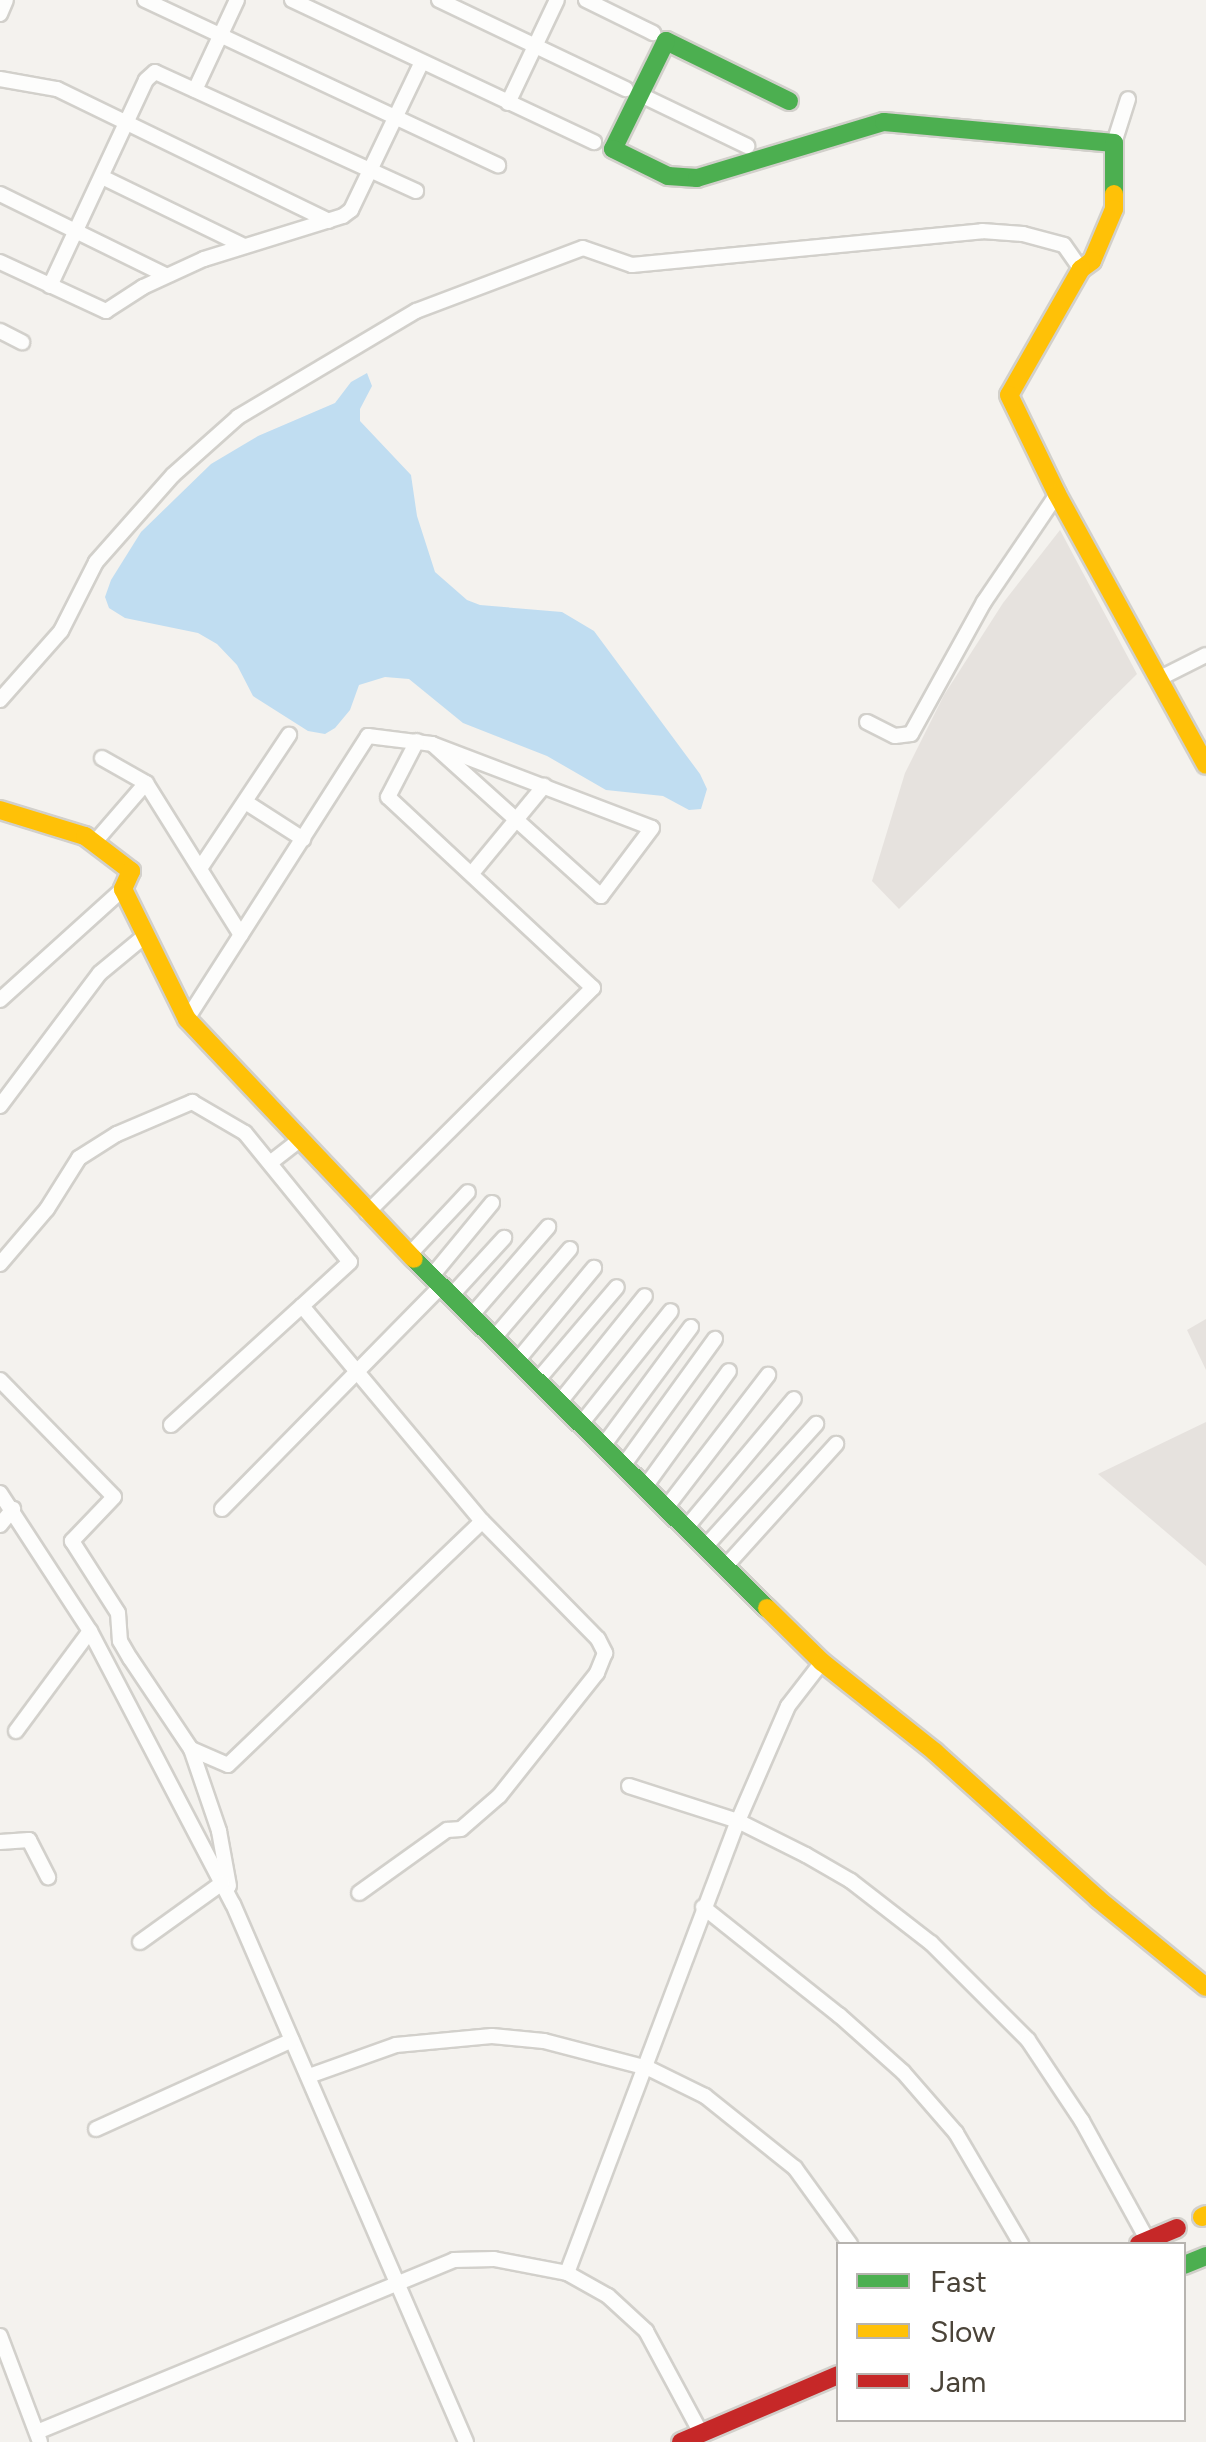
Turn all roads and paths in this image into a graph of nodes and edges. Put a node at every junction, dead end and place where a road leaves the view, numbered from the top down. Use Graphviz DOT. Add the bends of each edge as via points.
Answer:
graph roads {
  1 [pos="144,0"];
  2 [pos="237,0"];
  3 [pos="292,0"];
  4 [pos="439,0"];
  5 [pos="557,0"];
  6 [pos="586,0"];
  7 [pos="317,6"];
  8 [pos="653,33"];
  9 [pos="221,35"];
  10 [pos="536,46"];
  11 [pos="422,62"];
  12 [pos="0,79"];
  13 [pos="194,90"];
  14 [pos="633,92"];
  15 [pos="1128,99"];
  16 [pos="789,100"];
  17 [pos="508,103"];
  18 [pos="396,117"];
  19 [pos="127,123"];
  20 [pos="594,142"];
  21 [pos="1114,142"];
  22 [pos="747,146"];
  23 [pos="498,165"];
  24 [pos="370,171"];
  25 [pos="102,177"];
  26 [pos="416,191"];
  27 [pos="0,194"];
  28 [pos="329,221"];
  29 [pos="78,230"];
  30 [pos="244,246"];
  31 [pos="0,262"];
  32 [pos="1081,269"];
  33 [pos="165,275"];
  34 [pos="50,286"];
  35 [pos="0,332"];
  36 [pos="22,342"];
  37 [pos="1057,494"];
  38 [pos="1206,655"];
  39 [pos="1160,678"];
  40 [pos="0,700"];
  41 [pos="867,722"];
  42 [pos="289,735"];
  43 [pos="425,742"];
  44 [pos="102,758"];
  45 [pos="1206,765"];
  46 [pos="146,783"];
  47 [pos="544,786"];
  48 [pos="247,802"];
  49 [pos="1,812"];
  50 [pos="517,820"];
  51 [pos="303,838"];
  52 [pos="94,842"];
  53 [pos="201,867"];
  54 [pos="473,872"];
  55 [pos="123,889"];
  56 [pos="146,935"];
  57 [pos="241,936"];
  58 [pos="0,1000"];
  59 [pos="187,1019"];
  60 [pos="0,1106"];
  61 [pos="299,1140"];
  62 [pos="270,1164"];
  63 [pos="468,1192"];
  64 [pos="492,1203"];
  65 [pos="367,1213"];
  66 [pos="548,1227"];
  67 [pos="504,1238"];
  68 [pos="570,1249"];
  69 [pos="409,1255"];
  70 [pos="0,1264"];
  71 [pos="594,1268"];
  72 [pos="441,1286"];
  73 [pos="617,1287"];
  74 [pos="645,1296"];
  75 [pos="302,1306"];
  76 [pos="671,1311"];
  77 [pos="471,1316"];
  78 [pos="691,1327"];
  79 [pos="494,1338"];
  80 [pos="714,1340"];
  81 [pos="517,1361"];
  82 [pos="355,1371"];
  83 [pos="730,1372"];
  84 [pos="768,1375"];
  85 [pos="0,1380"];
  86 [pos="537,1381"];
  87 [pos="794,1400"];
  88 [pos="559,1402"];
  89 [pos="170,1424"];
  90 [pos="581,1424"];
  91 [pos="816,1424"];
  92 [pos="836,1444"];
  93 [pos="603,1446"];
  94 [pos="623,1466"];
  95 [pos="644,1487"];
  96 [pos="0,1493"];
  97 [pos="13,1508"];
  98 [pos="666,1508"];
  99 [pos="222,1509"];
  100 [pos="482,1522"];
  101 [pos="0,1525"];
  102 [pos="686,1528"];
  103 [pos="705,1547"];
  104 [pos="725,1566"];
  105 [pos="90,1631"];
  106 [pos="822,1662"];
  107 [pos="16,1731"];
  108 [pos="191,1749"];
  109 [pos="629,1786"];
  110 [pos="738,1821"];
  111 [pos="0,1842"];
  112 [pos="48,1877"];
  113 [pos="222,1883"];
  114 [pos="359,1893"];
  115 [pos="233,1904"];
  116 [pos="704,1907"];
  117 [pos="140,1942"];
  118 [pos="1206,1987"];
  119 [pos="292,2040"];
  120 [pos="648,2068"];
  121 [pos="310,2076"];
  122 [pos="96,2128"];
  123 [pos="1176,2228"];
  124 [pos="848,2242"];
  125 [pos="1020,2242"];
  126 [pos="1142,2242"];
  127 [pos="1145,2242"];
  128 [pos="566,2273"];
  129 [pos="398,2282"];
  130 [pos="0,2336"];
  131 [pos="836,2377"];
  132 [pos="836,2395"];
  133 [pos="701,2433"];
  134 [pos="38,2437"];
  135 [pos="466,2442"];
  136 [pos="682,2442"];
  137 [pos="723,2442"];
  1 -- 9 [label="street"];
  2 -- 9 [label="street"];
  3 -- 7 [label="street"];
  4 -- 10 [label="street"];
  5 -- 10 [label="street"];
  6 -- 8 [label="street"];
  7 -- 11 [label="street"];
  9 -- 13 [label="street"];
  9 -- 18 [label="street"];
  10 -- 14 [label="street"];
  10 -- 17 [label="street"];
  11 -- 17 [label="street"];
  11 -- 18 [label="street"];
  12 -- 19 [label="street" via="57,89"];
  13 -- 19 [label="street" via="155,72"];
  13 -- 24 [label="street"];
  14 -- 16 [label="main road" via="666,42"];
  14 -- 21 [label="main road" via="612,149 668,176 696,178 884,122"];
  14 -- 22 [label="street"];
  15 -- 21 [label="street"];
  17 -- 20 [label="street"];
  18 -- 23 [label="street"];
  18 -- 24 [label="street"];
  19 -- 25 [label="street"];
  19 -- 28 [label="street"];
  21 -- 32 [label="main road" via="1114,209 1092,261"];
  24 -- 26 [label="street"];
  24 -- 28 [label="street" via="350,210"];
  25 -- 29 [label="street"];
  25 -- 30 [label="street"];
  27 -- 29 [label="street"];
  28 -- 30 [label="street"];
  29 -- 33 [label="street"];
  29 -- 34 [label="street"];
  30 -- 33 [label="street"];
  31 -- 34 [label="street"];
  32 -- 37 [label="main road" via="1009,395"];
  32 -- 40 [label="street" via="1064,245 982,231 632,266 583,248 416,311 238,418 173,475 96,562 61,632"];
  33 -- 34 [label="street" via="106,311"];
  35 -- 36 [label="street"];
  37 -- 39 [label="main road"];
  37 -- 41 [label="street" via="984,602 911,734 895,736"];
  38 -- 39 [label="street"];
  39 -- 45 [label="main road"];
  42 -- 48 [label="street"];
  43 -- 47 [label="street"];
  43 -- 50 [label="street"];
  43 -- 51 [label="street" via="368,736"];
  43 -- 54 [label="street" via="388,797"];
  44 -- 46 [label="street"];
  46 -- 52 [label="street"];
  46 -- 53 [label="street"];
  47 -- 50 [label="street"];
  47 -- 50 [label="street" via="652,828 601,896"];
  48 -- 51 [label="street"];
  48 -- 53 [label="street"];
  49 -- 52 [label="main road"];
  50 -- 54 [label="street"];
  51 -- 57 [label="street"];
  52 -- 55 [label="main road" via="132,871"];
  53 -- 57 [label="street"];
  54 -- 65 [label="street" via="593,988"];
  55 -- 56 [label="main road"];
  55 -- 58 [label="street"];
  56 -- 59 [label="main road"];
  56 -- 60 [label="street" via="100,973"];
  57 -- 59 [label="street"];
  59 -- 61 [label="main road"];
  61 -- 62 [label="street"];
  61 -- 65 [label="main road"];
  62 -- 70 [label="street" via="245,1133 192,1102 79,1158"];
  62 -- 75 [label="street" via="350,1262"];
  63 -- 69 [label="street"];
  64 -- 72 [label="street"];
  65 -- 69 [label="main road"];
  66 -- 77 [label="street"];
  67 -- 72 [label="street"];
  68 -- 79 [label="street"];
  69 -- 72 [label="main road"];
  71 -- 81 [label="street"];
  72 -- 77 [label="main road"];
  72 -- 82 [label="street"];
  73 -- 86 [label="street"];
  74 -- 88 [label="street"];
  75 -- 82 [label="street"];
  75 -- 89 [label="street"];
  76 -- 90 [label="street"];
  77 -- 79 [label="main road"];
  78 -- 93 [label="street"];
  79 -- 81 [label="main road"];
  80 -- 94 [label="street"];
  81 -- 86 [label="main road"];
  82 -- 99 [label="street"];
  82 -- 100 [label="street"];
  83 -- 95 [label="street"];
  84 -- 98 [label="street"];
  85 -- 108 [label="street" via="114,1498 72,1542 118,1614 120,1641"];
  86 -- 88 [label="main road"];
  87 -- 102 [label="street"];
  88 -- 90 [label="main road"];
  90 -- 93 [label="main road"];
  91 -- 103 [label="street"];
  92 -- 104 [label="street"];
  93 -- 94 [label="main road"];
  94 -- 95 [label="main road"];
  95 -- 98 [label="main road"];
  96 -- 97 [label="street"];
  97 -- 101 [label="street"];
  97 -- 105 [label="street"];
  98 -- 102 [label="main road"];
  100 -- 108 [label="street" via="228,1764"];
  100 -- 114 [label="street" via="598,1639 605,1654 499,1796 461,1829 437,1836"];
  102 -- 103 [label="main road"];
  103 -- 104 [label="main road"];
  104 -- 106 [label="main road"];
  105 -- 107 [label="street"];
  105 -- 113 [label="street"];
  106 -- 110 [label="street" via="788,1706"];
  106 -- 118 [label="main road"];
  108 -- 115 [label="street"];
  109 -- 110 [label="street"];
  110 -- 116 [label="street"];
  110 -- 126 [label="street" via="850,1881 978,1986 1028,2040 1072,2104"];
  111 -- 112 [label="street" via="28,1840"];
  113 -- 115 [label="street"];
  113 -- 117 [label="street"];
  115 -- 119 [label="street"];
  116 -- 120 [label="street"];
  116 -- 125 [label="street" via="903,2072 956,2133"];
  119 -- 121 [label="street"];
  119 -- 122 [label="street"];
  120 -- 121 [label="street" via="544,2041 492,2036 396,2045"];
  120 -- 124 [label="street" via="706,2096 783,2157"];
  120 -- 128 [label="street"];
  121 -- 129 [label="street"];
  123 -- 127 [label="main road"];
  128 -- 129 [label="street" via="494,2259 454,2260"];
  128 -- 133 [label="street" via="608,2296 646,2331"];
  129 -- 134 [label="street"];
  129 -- 135 [label="street"];
  130 -- 134 [label="street"];
  131 -- 133 [label="main road"];
  132 -- 137 [label="main road"];
  133 -- 136 [label="main road"];
}
